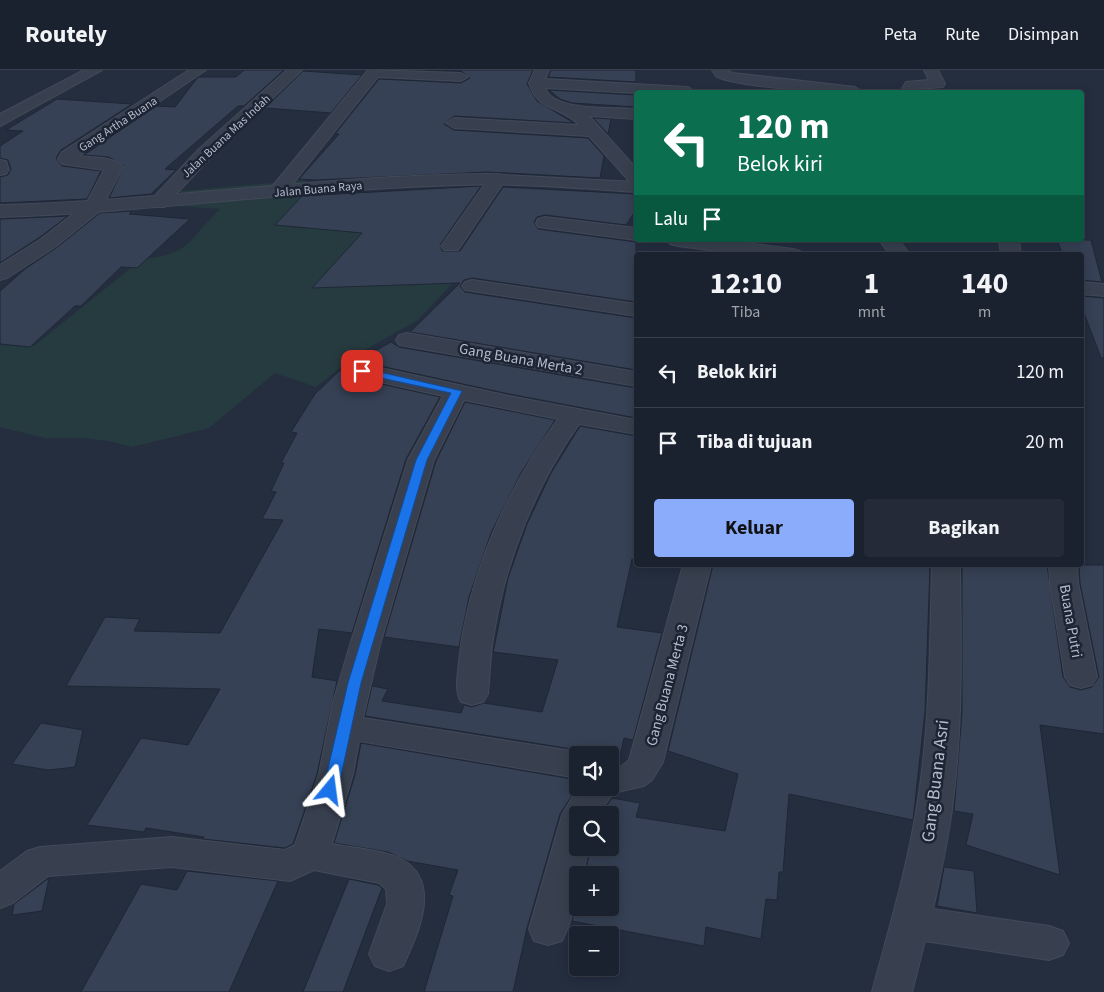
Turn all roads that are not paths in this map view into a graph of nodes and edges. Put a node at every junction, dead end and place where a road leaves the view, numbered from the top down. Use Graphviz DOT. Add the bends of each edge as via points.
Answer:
graph roads {
  1 [pos="95,70"];
  2 [pos="199,70"];
  3 [pos="295,70"];
  4 [pos="719,70"];
  5 [pos="931,70"];
  6 [pos="375,71"];
  7 [pos="846,76"];
  8 [pos="461,77"];
  9 [pos="539,77"];
  10 [pos="668,90"];
  11 [pos="839,90"];
  12 [pos="855,90"];
  13 [pos="908,90"];
  14 [pos="576,112"];
  15 [pos="634,114"];
  16 [pos="0,122"];
  17 [pos="454,123"];
  18 [pos="593,131"];
  19 [pos="0,165"];
  20 [pos="0,170"];
  21 [pos="634,176"];
  22 [pos="497,179"];
  23 [pos="634,187"];
  24 [pos="277,192"];
  25 [pos="158,203"];
  26 [pos="94,207"];
  27 [pos="0,211"];
  28 [pos="545,223"];
  29 [pos="634,234"];
  30 [pos="692,242"];
  31 [pos="451,246"];
  32 [pos="770,252"];
  33 [pos="0,274"];
  34 [pos="472,286"];
  35 [pos="1084,288"];
  36 [pos="1104,290"];
  37 [pos="634,310"];
  38 [pos="406,340"];
  39 [pos="362,371"];
  40 [pos="634,379"];
  41 [pos="457,391"];
  42 [pos="574,414"];
  43 [pos="634,427"];
  44 [pos="696,567"];
  45 [pos="946,567"];
  46 [pos="1063,567"];
  47 [pos="1080,677"];
  48 [pos="472,694"];
  49 [pos="344,727"];
  50 [pos="569,764"];
  51 [pos="619,778"];
  52 [pos="310,854"];
  53 [pos="569,854"];
  54 [pos="0,892"];
  55 [pos="909,922"];
  56 [pos="548,929"];
  57 [pos="1049,943"];
  58 [pos="388,954"];
  59 [pos="892,992"];
  1 -- 16 [label="street"];
  2 -- 26 [label="street, Gang Artha Buana" via="66,159 114,168"];
  3 -- 25 [label="street, Jalan Buana Mas Indah" via="204,154"];
  4 -- 11 [label="street" via="732,77"];
  5 -- 13 [label="street" via="938,84 911,85"];
  6 -- 8 [label="street"];
  6 -- 24 [label="street"];
  7 -- 12 [label="street"];
  9 -- 10 [label="street"];
  9 -- 14 [label="street" via="540,95"];
  14 -- 15 [label="street"];
  14 -- 18 [label="street"];
  17 -- 18 [label="street"];
  18 -- 21 [label="street"];
  19 -- 20 [label="street"];
  22 -- 23 [label="street, Jalan Buana Raya"];
  22 -- 24 [label="street, Jalan Buana Raya" via="428,180"];
  22 -- 31 [label="street"];
  24 -- 25 [label="street, Jalan Buana Raya"];
  25 -- 26 [label="street, Jalan Buana Raya"];
  26 -- 27 [label="street, Jalan Buana Raya"];
  26 -- 33 [label="street" via="48,243"];
  28 -- 29 [label="street"];
  30 -- 32 [label="street"];
  34 -- 37 [label="street"];
  35 -- 36 [label="street"];
  38 -- 40 [label="street, Gang Buana Merta 2"];
  39 -- 41 [label="street"];
  41 -- 42 [label="street"];
  41 -- 49 [label="street" via="421,460 365,645"];
  42 -- 43 [label="street"];
  42 -- 48 [label="street" via="560,431 524,493 502,552 480,622"];
  44 -- 51 [label="street, Gang Buana Merta 3" via="646,762 641,772"];
  45 -- 55 [label="street, Gang Buana Asri" via="944,715 936,800 926,857"];
  46 -- 47 [label="street, Buana Putri"];
  49 -- 50 [label="street"];
  49 -- 52 [label="street" via="336,774"];
  52 -- 54 [label="street" via="290,866 172,852 40,862"];
  52 -- 58 [label="street" via="389,870 405,883 406,904"];
  53 -- 56 [label="street"];
  55 -- 57 [label="street"];
  55 -- 59 [label="street, Gang Buana Asri"];
}
